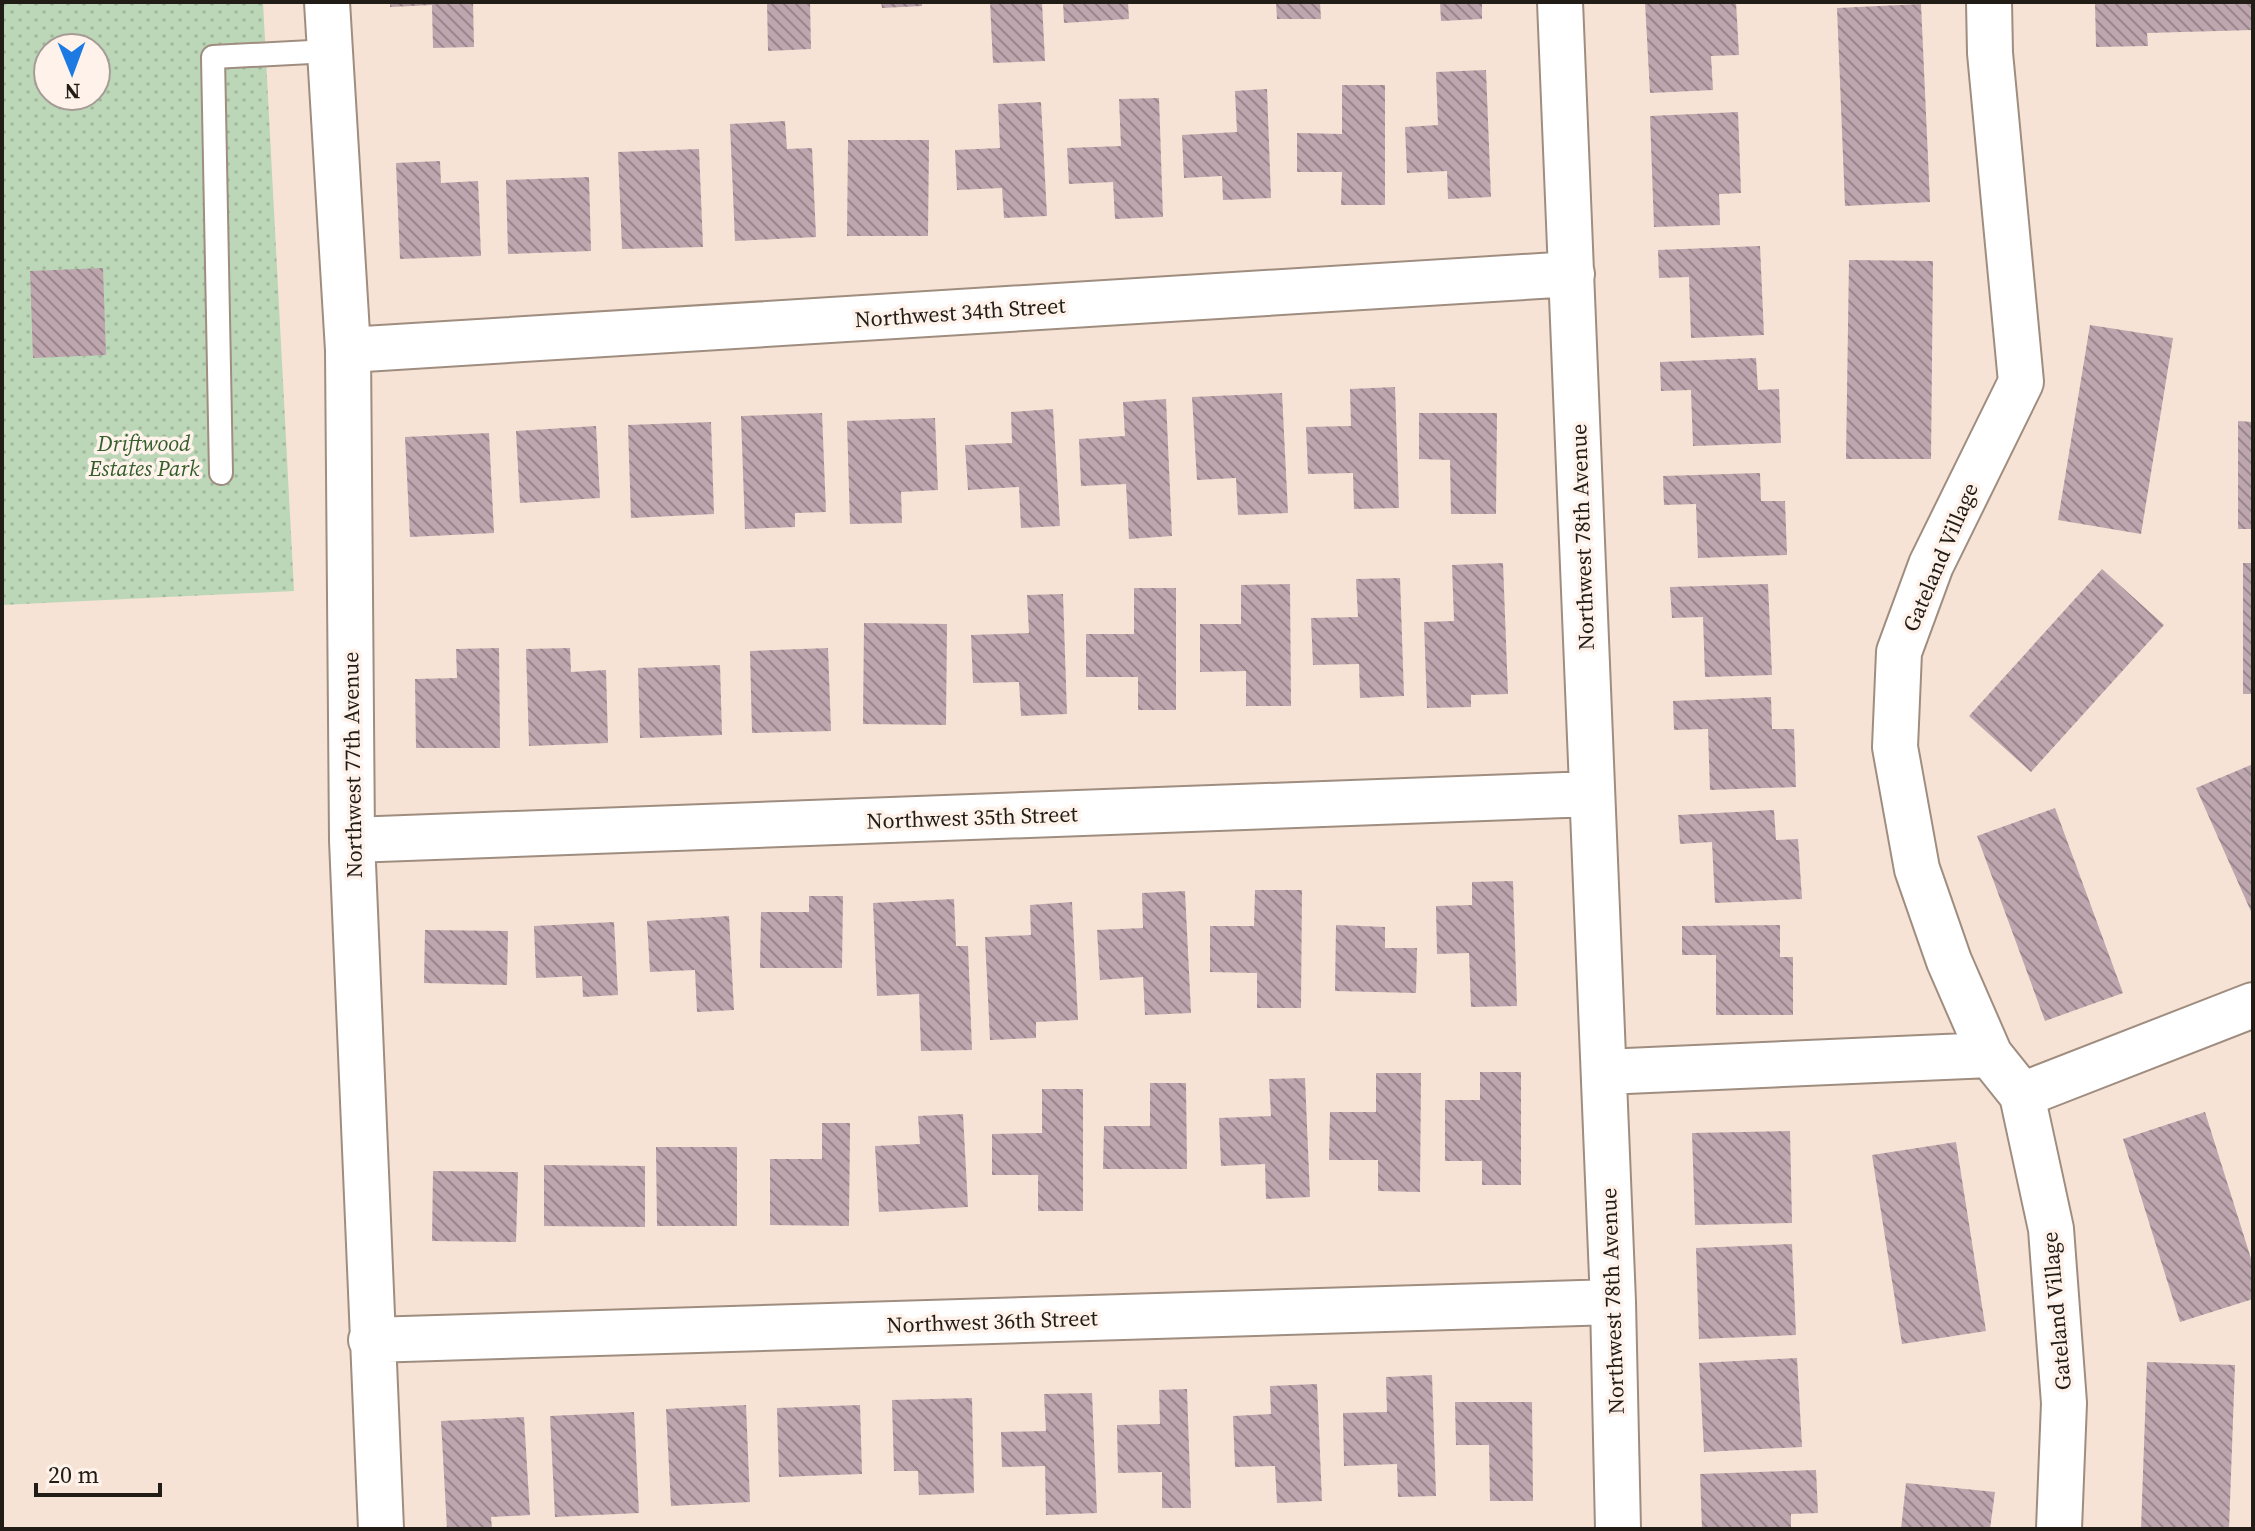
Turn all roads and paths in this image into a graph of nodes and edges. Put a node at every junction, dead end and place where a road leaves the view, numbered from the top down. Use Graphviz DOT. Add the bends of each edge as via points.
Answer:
graph roads {
  1 [pos="327,2"];
  2 [pos="1560,2"];
  3 [pos="1989,2"];
  4 [pos="330,51"];
  5 [pos="1572,274"];
  6 [pos="348,350"];
  7 [pos="221,473"];
  8 [pos="1592,794"];
  9 [pos="352,840"];
  10 [pos="2253,1005"];
  11 [pos="1990,1055"];
  12 [pos="1604,1072"];
  13 [pos="2022,1095"];
  14 [pos="1613,1302"];
  15 [pos="371,1340"];
  16 [pos="381,1529"];
  17 [pos="1618,1529"];
  18 [pos="2059,1529"];
  1 -- 4 [label="street, Northwest 77th Avenue"];
  2 -- 5 [label="street, Northwest 78th Avenue"];
  3 -- 11 [label="street, Gateland Village" via="2021,382 1931,565 1899,652 1895,747 1917,869"];
  4 -- 6 [label="street, Northwest 77th Avenue"];
  4 -- 7 [label="lane" via="213,57"];
  5 -- 6 [label="street, Northwest 34th Street"];
  5 -- 8 [label="street, Northwest 78th Avenue"];
  6 -- 9 [label="street, Northwest 77th Avenue"];
  8 -- 9 [label="street, Northwest 35th Street"];
  8 -- 12 [label="street, Northwest 78th Avenue"];
  9 -- 15 [label="street, Northwest 77th Avenue"];
  10 -- 13 [label="street"];
  11 -- 12 [label="street"];
  11 -- 13 [label="street, Gateland Village"];
  12 -- 14 [label="street, Northwest 78th Avenue"];
  13 -- 18 [label="street, Gateland Village" via="2051,1229 2064,1403"];
  14 -- 15 [label="street, Northwest 36th Street"];
  14 -- 17 [label="street, Northwest 78th Avenue"];
  15 -- 16 [label="street, Northwest 77th Avenue"];
}
